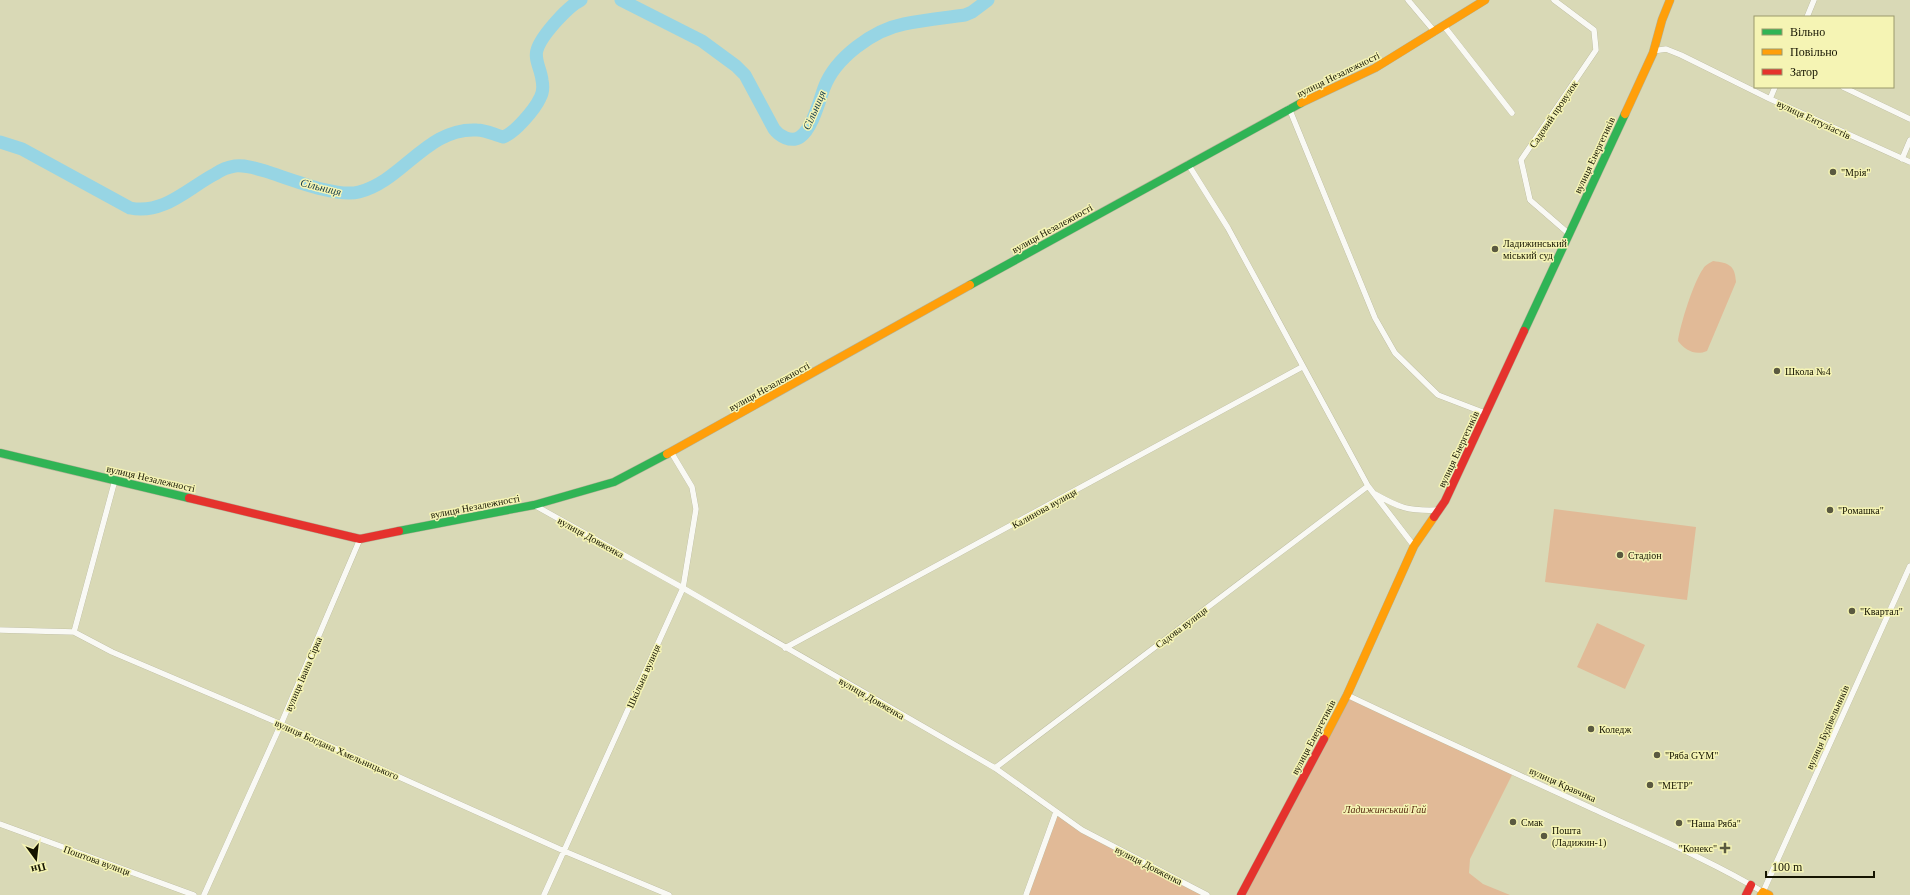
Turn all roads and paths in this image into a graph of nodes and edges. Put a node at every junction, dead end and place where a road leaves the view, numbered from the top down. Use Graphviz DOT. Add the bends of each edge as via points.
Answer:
graph roads {
  1 [pos="1408,0"];
  2 [pos="1485,0"];
  3 [pos="1554,0"];
  4 [pos="1670,0"];
  5 [pos="1814,0"];
  6 [pos="1807,16"];
  7 [pos="1444,26"];
  8 [pos="1435,32"];
  9 [pos="1653,51"];
  10 [pos="1775,88"];
  11 [pos="1845,88"];
  12 [pos="1770,99"];
  13 [pos="1289,108"];
  14 [pos="1512,114"];
  15 [pos="1910,118"];
  16 [pos="1910,140"];
  17 [pos="1902,158"];
  18 [pos="1910,162"];
  19 [pos="1188,164"];
  20 [pos="1568,233"];
  21 [pos="1302,367"];
  22 [pos="1485,413"];
  23 [pos="0,452"];
  24 [pos="671,452"];
  25 [pos="115,480"];
  26 [pos="1368,486"];
  27 [pos="1373,492"];
  28 [pos="534,505"];
  29 [pos="1437,510"];
  30 [pos="360,539"];
  31 [pos="1414,546"];
  32 [pos="1910,566"];
  33 [pos="683,588"];
  34 [pos="0,630"];
  35 [pos="74,632"];
  36 [pos="785,648"];
  37 [pos="1346,695"];
  38 [pos="281,724"];
  39 [pos="995,768"];
  40 [pos="1056,812"];
  41 [pos="0,824"];
  42 [pos="564,851"];
  43 [pos="1751,885"];
  44 [pos="1765,894"];
  45 [pos="194,895"];
  46 [pos="204,895"];
  47 [pos="544,895"];
  48 [pos="669,895"];
  49 [pos="1026,895"];
  50 [pos="1207,895"];
  51 [pos="1241,895"];
  52 [pos="1746,895"];
  1 -- 8 [label="street"];
  2 -- 7 [label="street, вулиця Незалежності"];
  3 -- 20 [label="street, Садовий провулок" via="1594,30 1596,50 1521,160 1530,200"];
  4 -- 9 [label="street, вулиця Енергетиків"];
  5 -- 6 [label="street"];
  7 -- 8 [label="street, вулиця Незалежності"];
  7 -- 14 [label="street"];
  8 -- 13 [label="street, вулиця Незалежності" via="1375,68"];
  9 -- 12 [label="street, вулиця Ентузіастів" via="1666,49 1681,55"];
  9 -- 20 [label="street, вулиця Енергетиків"];
  10 -- 12 [label="street"];
  11 -- 15 [label="street"];
  12 -- 17 [label="street, вулиця Ентузіастів"];
  13 -- 19 [label="street, вулиця Незалежності"];
  13 -- 22 [label="street" via="1375,318 1395,354 1438,396"];
  16 -- 17 [label="street"];
  17 -- 18 [label="street, вулиця Ентузіастів"];
  19 -- 21 [label="street" via="1228,228"];
  19 -- 24 [label="street, вулиця Незалежності"];
  20 -- 22 [label="street, вулиця Енергетиків"];
  21 -- 26 [label="street"];
  21 -- 36 [label="street, Калинова вулиця"];
  22 -- 29 [label="street, вулиця Енергетиків" via="1445,500"];
  23 -- 25 [label="street, вулиця Незалежності"];
  24 -- 28 [label="street, вулиця Незалежності" via="614,482"];
  24 -- 33 [label="street, Шкільна вулиця" via="692,487 696,509"];
  25 -- 30 [label="street, вулиця Незалежності"];
  25 -- 35 [label="street"];
  26 -- 27 [label="street"];
  26 -- 39 [label="street, Садова вулиця"];
  27 -- 29 [label="street" via="1398,507"];
  27 -- 31 [label="street"];
  28 -- 30 [label="street, вулиця Незалежності"];
  28 -- 33 [label="street, вулиця Довженка"];
  29 -- 31 [label="street, вулиця Енергетиків"];
  30 -- 38 [label="street, вулиця Івана Сірка"];
  31 -- 37 [label="street, вулиця Енергетиків"];
  32 -- 44 [label="street, вулиця Будівельників"];
  33 -- 36 [label="street, вулиця Довженка"];
  33 -- 42 [label="street, Шкільна вулиця"];
  34 -- 35 [label="street, вулиця Богдана Хмельницького"];
  35 -- 38 [label="street, вулиця Богдана Хмельницького" via="112,652"];
  36 -- 39 [label="street, вулиця Довженка"];
  37 -- 43 [label="street, вулиця Кравчика" via="1623,822"];
  37 -- 51 [label="street, вулиця Енергетиків"];
  38 -- 42 [label="street, вулиця Богдана Хмельницького"];
  38 -- 46 [label="street, вулиця Івана Сірка"];
  39 -- 40 [label="street, вулиця Довженка"];
  40 -- 49 [label="street"];
  40 -- 50 [label="street, вулиця Довженка" via="1082,830"];
  41 -- 45 [label="street, Поштова вулиця"];
  42 -- 47 [label="street, Шкільна вулиця"];
  42 -- 48 [label="street, вулиця Богдана Хмельницького"];
  43 -- 44 [label="street, вулиця Кравчика"];
  43 -- 52 [label="street"];
}
